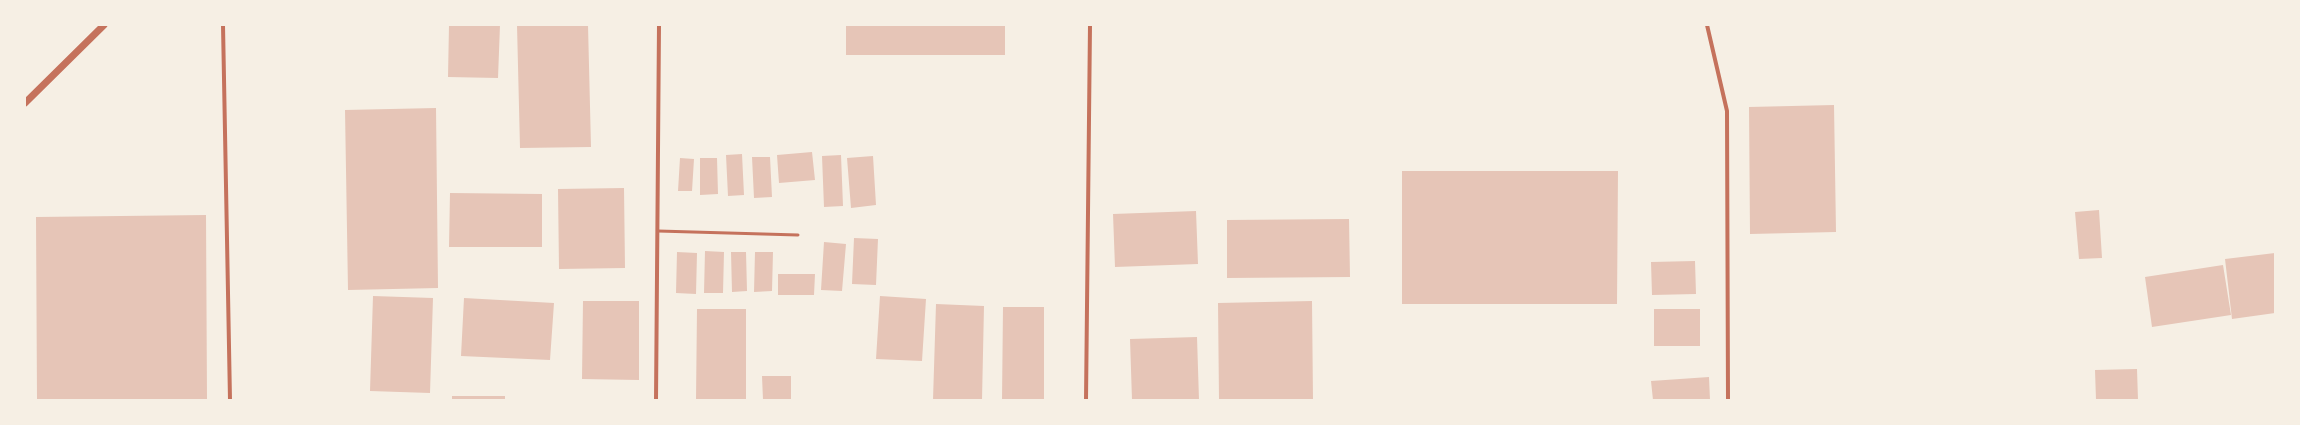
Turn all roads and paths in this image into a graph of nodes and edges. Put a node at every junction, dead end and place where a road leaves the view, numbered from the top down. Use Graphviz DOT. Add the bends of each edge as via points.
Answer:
graph roads {
  1 [pos="104,25"];
  2 [pos="223,25"];
  3 [pos="659,25"];
  4 [pos="1090,25"];
  5 [pos="1707,25"];
  6 [pos="25,103"];
  7 [pos="658,231"];
  8 [pos="798,235"];
  9 [pos="230,400"];
  10 [pos="656,400"];
  11 [pos="1086,400"];
  12 [pos="1728,400"];
  1 -- 6 [label="street"];
  2 -- 9 [label="street"];
  3 -- 7 [label="street"];
  4 -- 11 [label="street"];
  5 -- 12 [label="street" via="1727,111"];
  7 -- 8 [label="lane"];
  7 -- 10 [label="street"];
}
